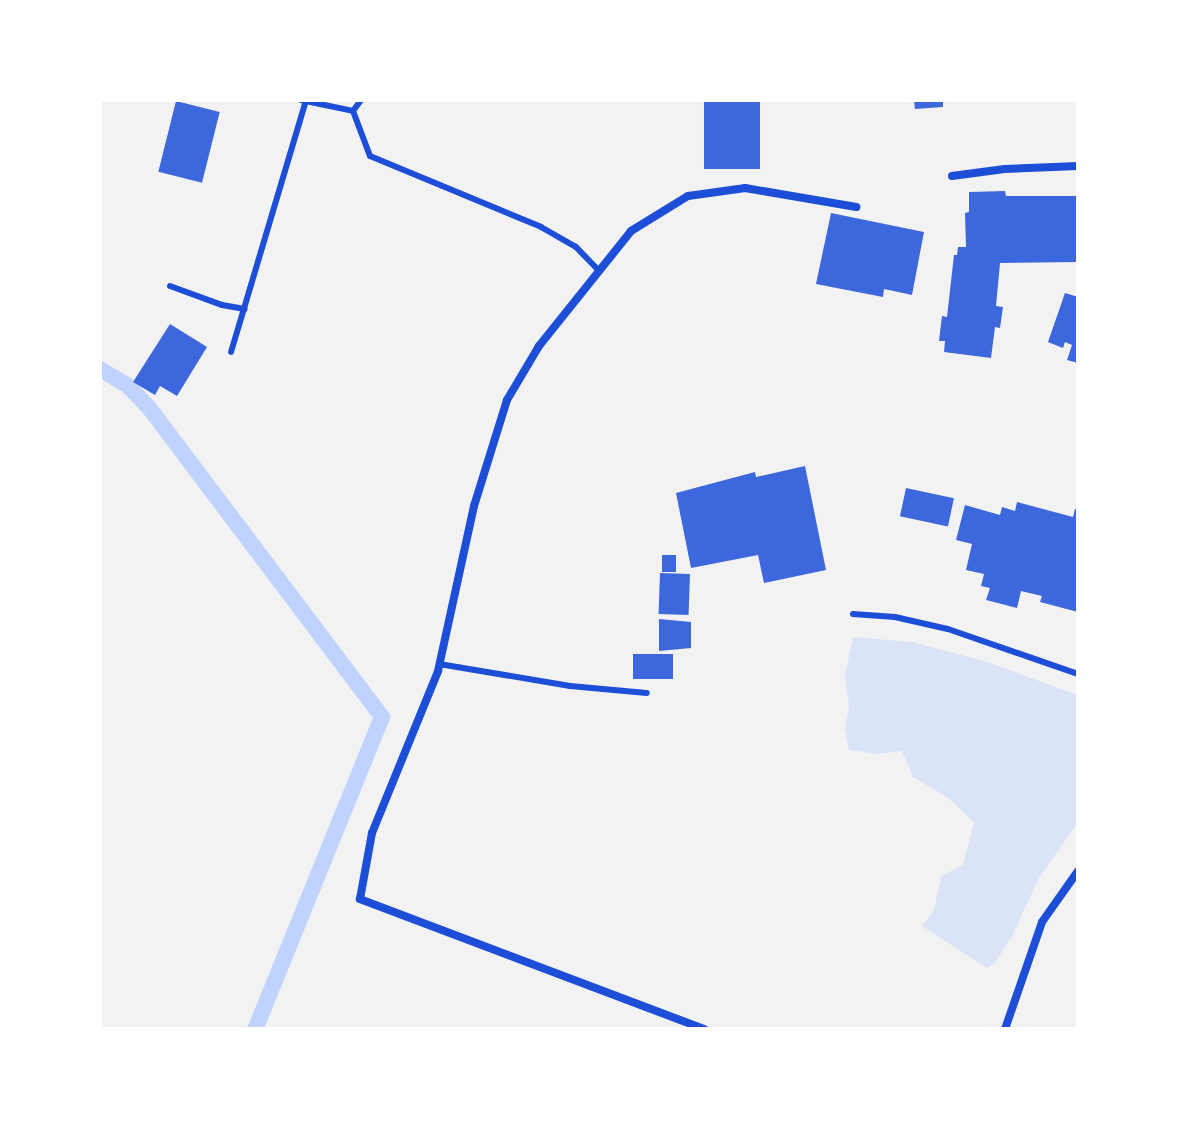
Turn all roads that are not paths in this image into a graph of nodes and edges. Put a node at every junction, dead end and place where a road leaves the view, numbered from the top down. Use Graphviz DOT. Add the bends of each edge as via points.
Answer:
graph roads {
  1 [pos="361,100"];
  2 [pos="303,101"];
  3 [pos="353,111"];
  4 [pos="1078,166"];
  5 [pos="952,176"];
  6 [pos="856,207"];
  7 [pos="598,270"];
  8 [pos="170,286"];
  9 [pos="245,309"];
  10 [pos="231,352"];
  11 [pos="853,614"];
  12 [pos="439,664"];
  13 [pos="1078,674"];
  14 [pos="647,693"];
  15 [pos="1078,871"];
  16 [pos="704,1029"];
  17 [pos="1005,1029"];
  1 -- 3 [label="lane"];
  2 -- 3 [label="lane"];
  2 -- 9 [label="lane"];
  3 -- 7 [label="lane" via="370,156 541,227 576,247"];
  4 -- 5 [label="street"];
  6 -- 7 [label="street" via="745,188 688,196 631,231"];
  7 -- 12 [label="street" via="539,346 507,400 474,506"];
  8 -- 9 [label="lane"];
  9 -- 10 [label="lane"];
  11 -- 13 [label="lane" via="948,629"];
  12 -- 14 [label="lane"];
  12 -- 16 [label="street" via="421,721 372,833 360,899"];
  15 -- 17 [label="street" via="1042,922"];
}
